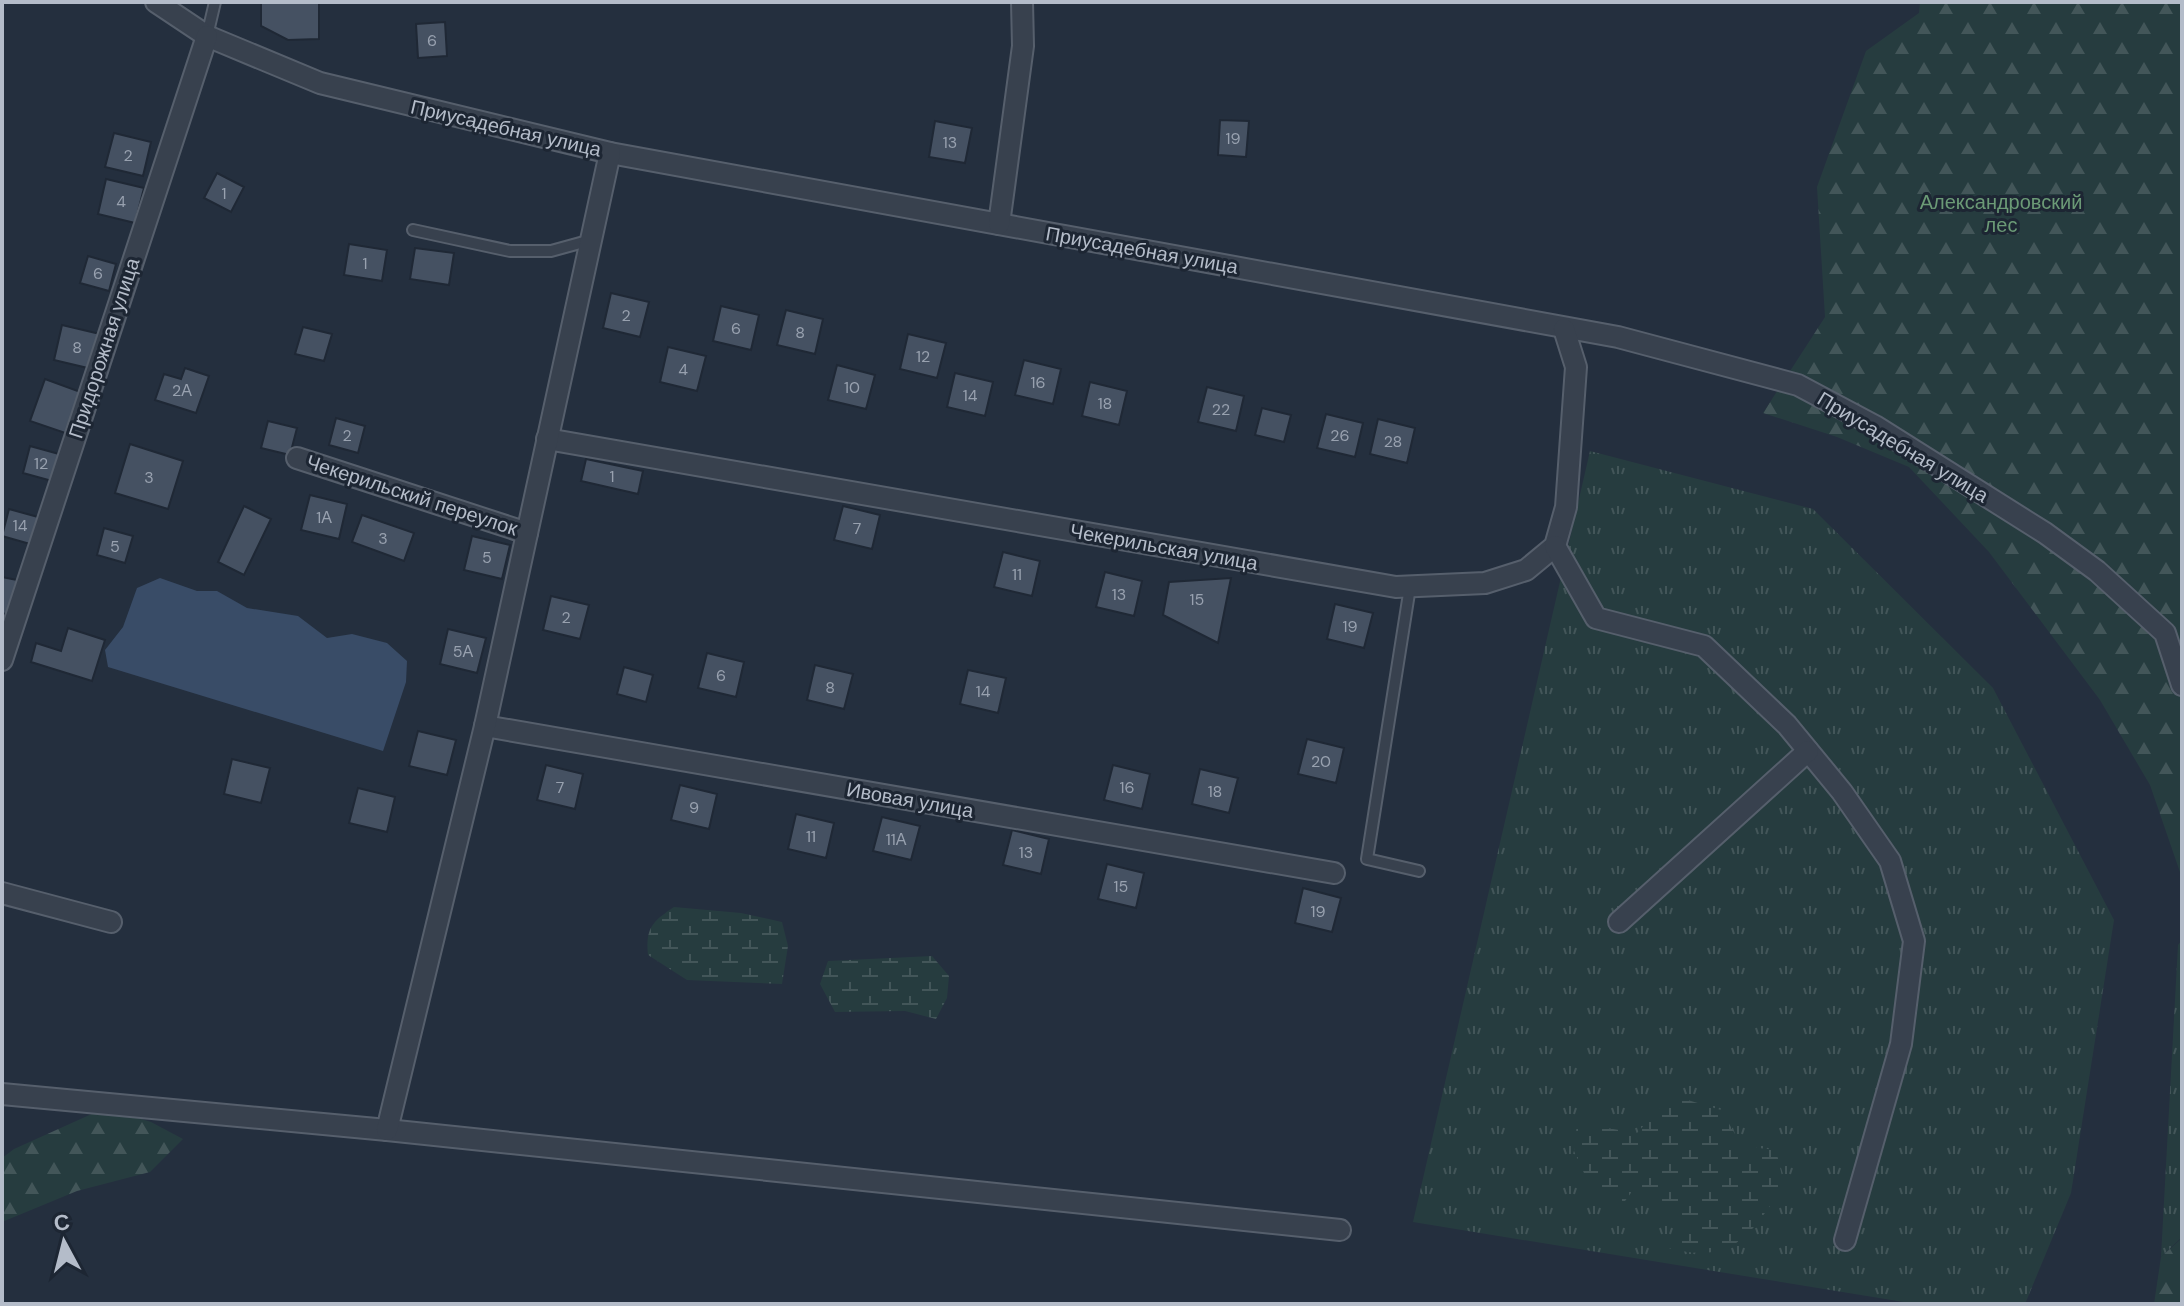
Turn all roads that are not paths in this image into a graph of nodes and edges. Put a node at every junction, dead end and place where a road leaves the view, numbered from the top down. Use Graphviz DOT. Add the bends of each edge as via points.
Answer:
graph roads {
  1 [pos="156,2"];
  2 [pos="215,2"];
  3 [pos="1022,2"];
  4 [pos="207,36"];
  5 [pos="610,153"];
  6 [pos="999,224"];
  7 [pos="413,230"];
  8 [pos="591,240"];
  9 [pos="1564,329"];
  10 [pos="547,439"];
  11 [pos="297,458"];
  12 [pos="527,533"];
  13 [pos="1555,546"];
  14 [pos="1410,587"];
  15 [pos="2,660"];
  16 [pos="2182,685"];
  17 [pos="485,726"];
  18 [pos="1808,751"];
  19 [pos="1419,871"];
  20 [pos="1334,873"];
  21 [pos="2,893"];
  22 [pos="111,922"];
  23 [pos="1619,922"];
  24 [pos="2,1094"];
  25 [pos="387,1130"];
  26 [pos="1340,1230"];
  27 [pos="1845,1240"];
  1 -- 4 [label="street, Приусадебная улица"];
  2 -- 4 [label="lane"];
  3 -- 6 [label="street" via="1023,46"];
  4 -- 5 [label="street, Приусадебная улица" via="320,83"];
  4 -- 15 [label="street, Придорожная улица"];
  5 -- 6 [label="street, Приусадебная улица"];
  5 -- 8 [label="street"];
  6 -- 9 [label="street, Приусадебная улица"];
  7 -- 8 [label="lane" via="510,251 551,251"];
  8 -- 10 [label="street"];
  9 -- 13 [label="street" via="1576,367 1566,507"];
  9 -- 16 [label="street, Приусадебная улица" via="1618,337 1798,385 1875,426 2097,571 2165,633"];
  10 -- 12 [label="street"];
  10 -- 14 [label="street, Чекерильская улица"];
  11 -- 12 [label="street, Чекерильский переулок"];
  12 -- 17 [label="street"];
  13 -- 14 [label="street, Чекерильская улица" via="1526,570 1485,583"];
  13 -- 18 [label="street" via="1596,618 1704,646"];
  14 -- 19 [label="lane" via="1367,859"];
  17 -- 20 [label="street, Ивовая улица"];
  17 -- 25 [label="street"];
  18 -- 23 [label="street"];
  18 -- 27 [label="street" via="1890,861 1914,941 1901,1044"];
  21 -- 22 [label="street"];
  24 -- 25 [label="street"];
  25 -- 26 [label="street"];
}
